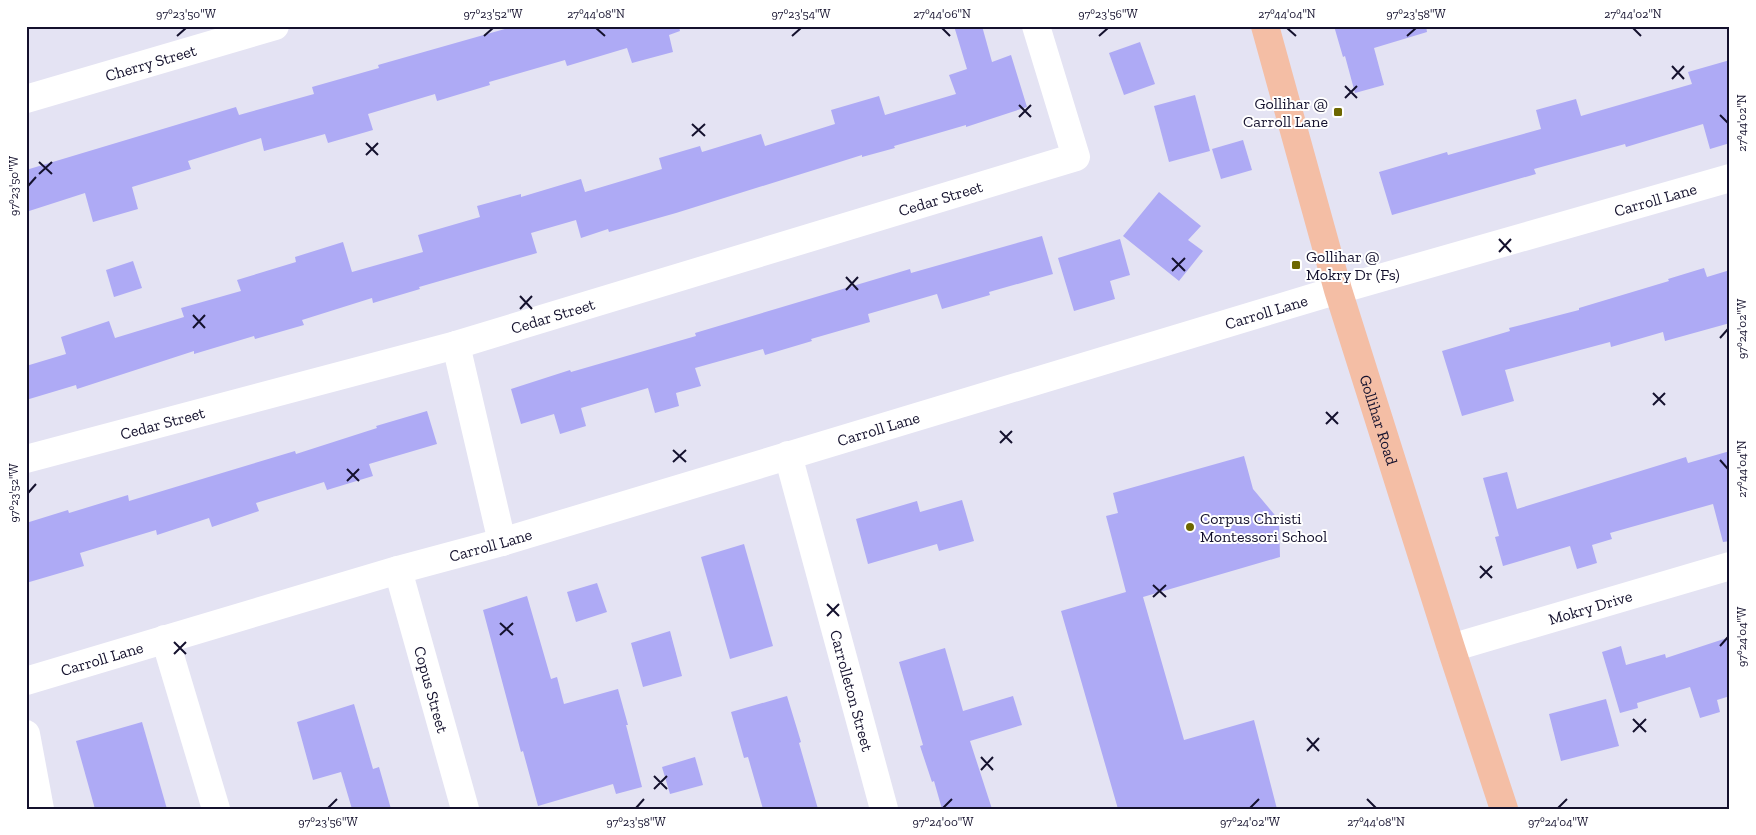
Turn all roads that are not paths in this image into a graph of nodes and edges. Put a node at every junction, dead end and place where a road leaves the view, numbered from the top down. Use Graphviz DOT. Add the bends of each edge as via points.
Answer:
graph roads {
  1 [pos="275,26"];
  2 [pos="1036,26"];
  3 [pos="1265,26"];
  4 [pos="26,98"];
  5 [pos="1730,178"];
  6 [pos="1338,290"];
  7 [pos="456,345"];
  8 [pos="788,455"];
  9 [pos="26,459"];
  10 [pos="502,542"];
  11 [pos="1730,566"];
  12 [pos="398,570"];
  13 [pos="165,639"];
  14 [pos="1451,648"];
  15 [pos="26,680"];
  16 [pos="26,734"];
  17 [pos="40,809"];
  18 [pos="216,809"];
  19 [pos="465,809"];
  20 [pos="884,809"];
  21 [pos="1504,809"];
  1 -- 4 [label="street, Cherry Street"];
  2 -- 7 [label="street, Cedar Street" via="1076,157"];
  3 -- 6 [label="main road, Gollihar Road"];
  5 -- 6 [label="street, Carroll Lane"];
  6 -- 8 [label="street, Carroll Lane"];
  6 -- 14 [label="main road, Gollihar Road"];
  7 -- 9 [label="street, Cedar Street"];
  7 -- 10 [label="street"];
  8 -- 10 [label="street, Carroll Lane"];
  8 -- 20 [label="street, Carrolleton Street"];
  10 -- 12 [label="street, Carroll Lane"];
  11 -- 14 [label="street, Mokry Drive"];
  12 -- 13 [label="street, Carroll Lane"];
  12 -- 19 [label="street, Copus Street"];
  13 -- 15 [label="street, Carroll Lane"];
  13 -- 18 [label="street"];
  14 -- 21 [label="main road, Gollihar Road"];
  16 -- 17 [label="street"];
}
